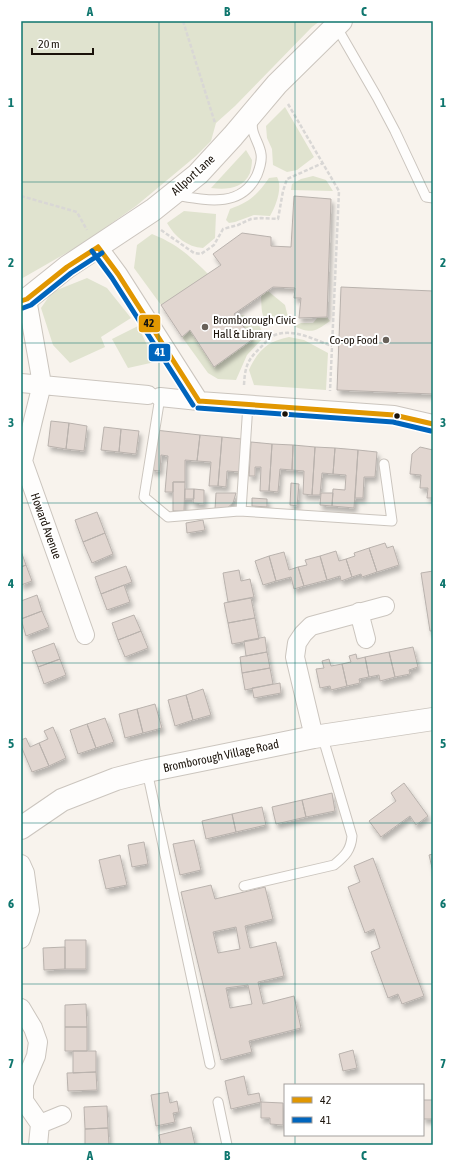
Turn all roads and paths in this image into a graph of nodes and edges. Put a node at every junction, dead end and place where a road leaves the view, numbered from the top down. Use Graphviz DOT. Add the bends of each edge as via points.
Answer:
graph roads {
  1 [pos="183,21"];
  2 [pos="339,23"];
  3 [pos="277,84"];
  4 [pos="252,114"];
  5 [pos="216,155"];
  6 [pos="323,164"];
  7 [pos="172,195"];
  8 [pos="21,196"];
  9 [pos="433,198"];
  10 [pos="143,217"];
  11 [pos="98,247"];
  12 [pos="24,300"];
  13 [pos="332,346"];
  14 [pos="21,383"];
  15 [pos="42,384"];
  16 [pos="154,396"];
  17 [pos="198,401"];
  18 [pos="246,404"];
  19 [pos="329,410"];
  20 [pos="433,424"];
  21 [pos="384,464"];
  22 [pos="241,511"];
  23 [pos="385,606"];
  24 [pos="359,612"];
  25 [pos="85,635"];
  26 [pos="366,639"];
  27 [pos="433,718"];
  28 [pos="318,736"];
  29 [pos="147,771"];
  30 [pos="21,828"];
  31 [pos="21,864"];
  32 [pos="244,886"];
  33 [pos="21,939"];
  34 [pos="21,1008"];
  35 [pos="210,1064"];
  36 [pos="218,1102"];
  37 [pos="62,1115"];
  38 [pos="40,1124"];
  39 [pos="38,1145"];
  40 [pos="227,1145"];
  1 -- 5 [label="path" via="216,124 211,141"];
  2 -- 3 [label="street, Allport Lane"];
  2 -- 9 [label="lane" via="426,197"];
  3 -- 4 [label="street, Allport Lane"];
  3 -- 6 [label="path"];
  4 -- 5 [label="street, Allport Lane"];
  4 -- 7 [label="lane" via="252,130 262,155 259,172 243,194 207,200"];
  5 -- 7 [label="street, Allport Lane"];
  6 -- 10 [label="path" via="287,180 278,219 251,219 223,229 214,246 201,254 194,253"];
  6 -- 13 [label="path" via="339,191"];
  7 -- 10 [label="street, Allport Lane"];
  8 -- 11 [label="path" via="77,212"];
  10 -- 11 [label="street, Allport Lane"];
  11 -- 12 [label="street, Allport Lane"];
  11 -- 17 [label="street" via="118,274"];
  12 -- 15 [label="street, Howard Avenue"];
  13 -- 18 [label="path" via="300,334 284,333 274,336 251,357 245,370"];
  13 -- 19 [label="path"];
  14 -- 15 [label="street"];
  15 -- 16 [label="street"];
  15 -- 25 [label="street, Howard Avenue" via="23,460"];
  16 -- 17 [label="street"];
  16 -- 22 [label="lane" via="144,497 168,517"];
  17 -- 18 [label="street"];
  18 -- 19 [label="street"];
  18 -- 22 [label="lane"];
  19 -- 20 [label="street" via="394,415"];
  21 -- 22 [label="lane" via="392,521"];
  23 -- 24 [label="street"];
  24 -- 26 [label="street"];
  24 -- 28 [label="street" via="311,626 297,643 294,657"];
  27 -- 28 [label="street, Bromborough Village Road"];
  28 -- 29 [label="street, Bromborough Village Road"];
  28 -- 32 [label="lane" via="352,836 351,845 334,865"];
  29 -- 30 [label="street, Bromborough Village Road" via="116,779 62,800"];
  29 -- 35 [label="lane"];
  31 -- 33 [label="street" via="25,873 30,910"];
  34 -- 38 [label="street" via="38,1042 36,1056 24,1084 24,1101"];
  36 -- 40 [label="lane"];
  37 -- 38 [label="street"];
  38 -- 39 [label="street"];
}
